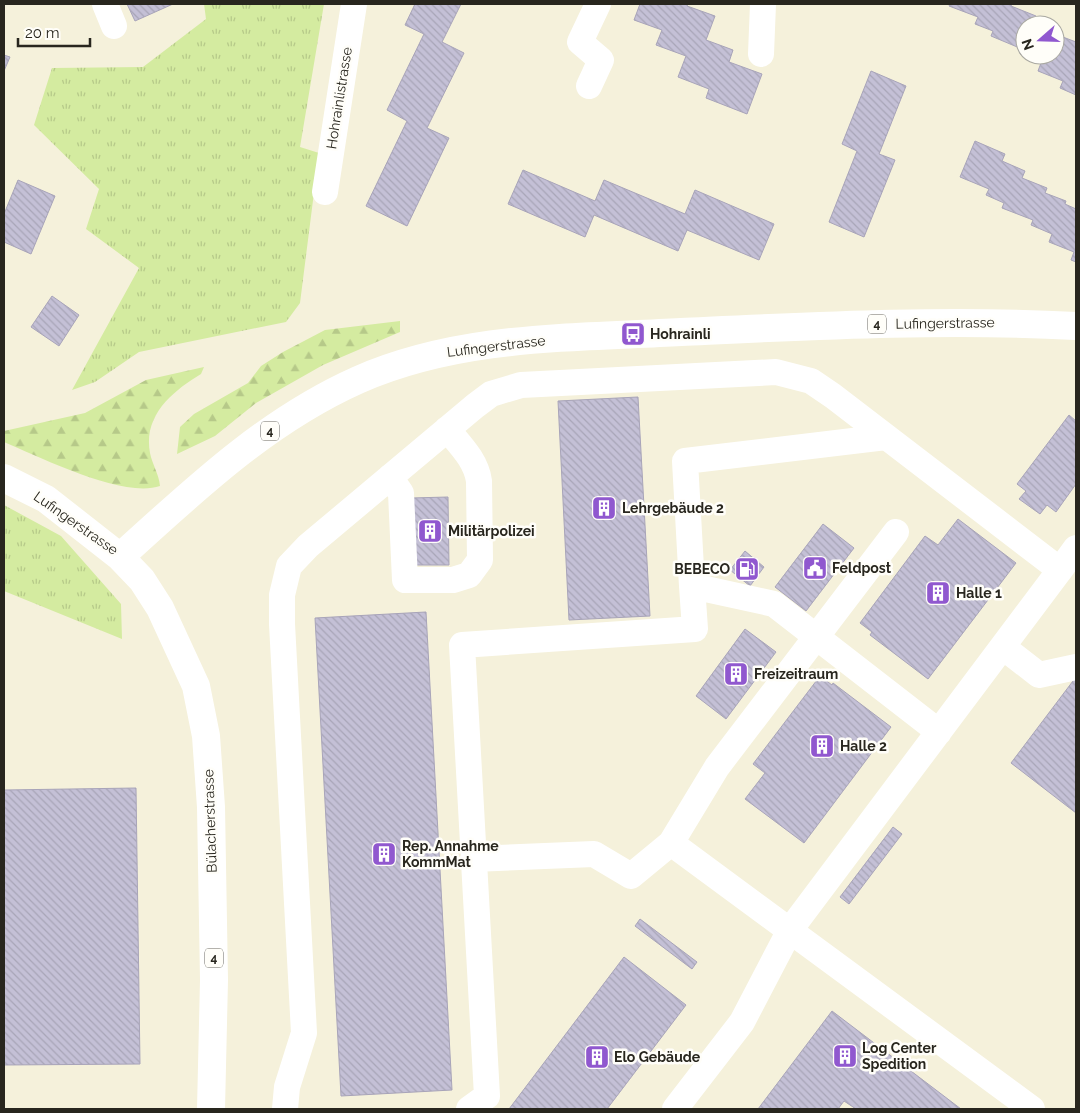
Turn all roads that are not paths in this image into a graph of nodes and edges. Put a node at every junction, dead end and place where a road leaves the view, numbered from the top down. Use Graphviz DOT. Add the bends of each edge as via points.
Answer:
graph roads {
  1 [pos="354,4"];
  2 [pos="598,4"];
  3 [pos="763,4"];
  4 [pos="761,54"];
  5 [pos="588,86"];
  6 [pos="325,192"];
  7 [pos="1076,326"];
  8 [pos="448,429"];
  9 [pos="886,437"];
  10 [pos="390,477"];
  11 [pos="4,478"];
  12 [pos="896,532"];
  13 [pos="120,556"];
  14 [pos="1070,561"];
  15 [pos="692,586"];
  16 [pos="816,636"];
  17 [pos="1003,647"];
  18 [pos="1076,667"];
  19 [pos="939,732"];
  20 [pos="672,843"];
  21 [pos="474,859"];
  22 [pos="790,930"];
  23 [pos="685,1106"];
  24 [pos="211,1109"];
  25 [pos="285,1109"];
  26 [pos="469,1109"];
  27 [pos="1032,1109"];
  1 -- 6 [label="street, Hohrainlistrasse"];
  2 -- 5 [label="street" via="580,42 601,60"];
  3 -- 4 [label="street"];
  7 -- 13 [label="main road, Lufingerstrasse / 4" via="997,322 834,324 571,336 447,351 360,379 303,408 241,450"];
  8 -- 9 [label="street" via="491,394 521,385 776,372 811,381"];
  8 -- 10 [label="street"];
  8 -- 10 [label="street" via="471,459 480,481 480,560 469,575 453,580 405,580 402,493"];
  9 -- 14 [label="street"];
  9 -- 15 [label="street" via="685,462"];
  10 -- 25 [label="street" via="289,566 282,595 304,1033 287,1087"];
  11 -- 13 [label="main road, Lufingerstrasse" via="46,499"];
  12 -- 16 [label="street"];
  13 -- 24 [label="main road, Bülacherstrasse / 4" via="142,580 178,643 196,686 206,736 211,807 214,980"];
  14 -- 17 [label="street"];
  15 -- 16 [label="street" via="774,604"];
  15 -- 21 [label="street" via="695,628 462,645"];
  16 -- 19 [label="street"];
  16 -- 20 [label="street" via="717,767"];
  17 -- 18 [label="street" via="1039,675"];
  17 -- 19 [label="street"];
  19 -- 22 [label="street"];
  20 -- 21 [label="street" via="631,876 594,854"];
  20 -- 22 [label="street"];
  21 -- 26 [label="street" via="487,1096"];
  22 -- 23 [label="street" via="742,1022"];
  22 -- 27 [label="street"];
}
